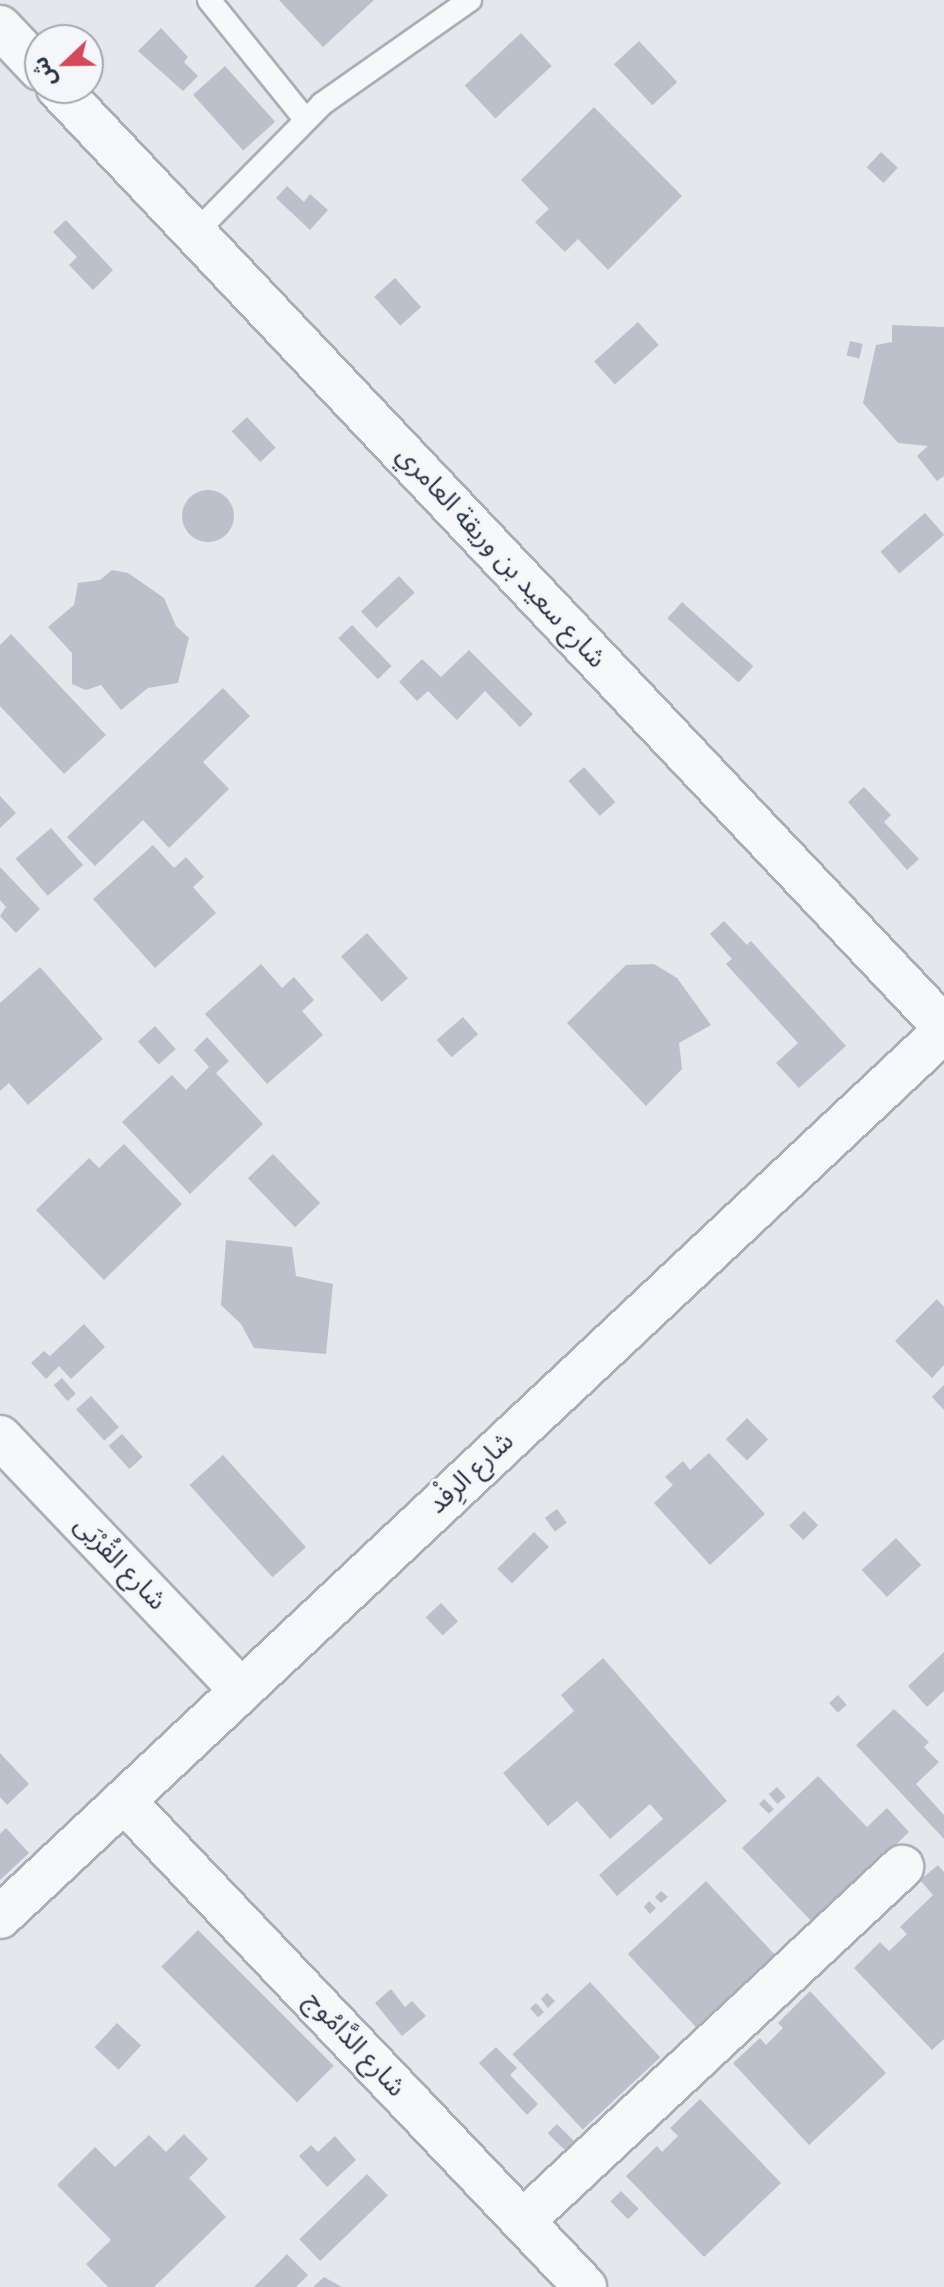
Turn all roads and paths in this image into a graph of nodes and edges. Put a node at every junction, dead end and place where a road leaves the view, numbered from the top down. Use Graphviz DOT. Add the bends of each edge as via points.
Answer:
graph roads {
  1 [pos="209,0"];
  2 [pos="470,0"];
  3 [pos="0,27"];
  4 [pos="24,52"];
  5 [pos="73,104"];
  6 [pos="306,120"];
  7 [pos="195,233"];
  8 [pos="944,1029"];
  9 [pos="0,1437"];
  10 [pos="240,1689"];
  11 [pos="124,1801"];
  12 [pos="902,1867"];
  13 [pos="0,1917"];
  14 [pos="523,2221"];
  15 [pos="585,2287"];
  1 -- 6 [label="lane"];
  2 -- 6 [label="lane" via="341,89"];
  3 -- 4 [label="street"];
  5 -- 7 [label="street, شارع سعيد بن وريقة العامري"];
  6 -- 7 [label="lane"];
  7 -- 8 [label="street, شارع سعيد بن وريقة العامري"];
  8 -- 10 [label="street, شارع الرِفْد"];
  9 -- 10 [label="street, شارع القُرْبَى"];
  10 -- 11 [label="street, شارع الرِفْد"];
  11 -- 13 [label="street, شارع الرِفْد"];
  11 -- 14 [label="street, شارع الدَّامُوج"];
  12 -- 14 [label="street"];
  14 -- 15 [label="street, شارع الدَّامُوج"];
}
